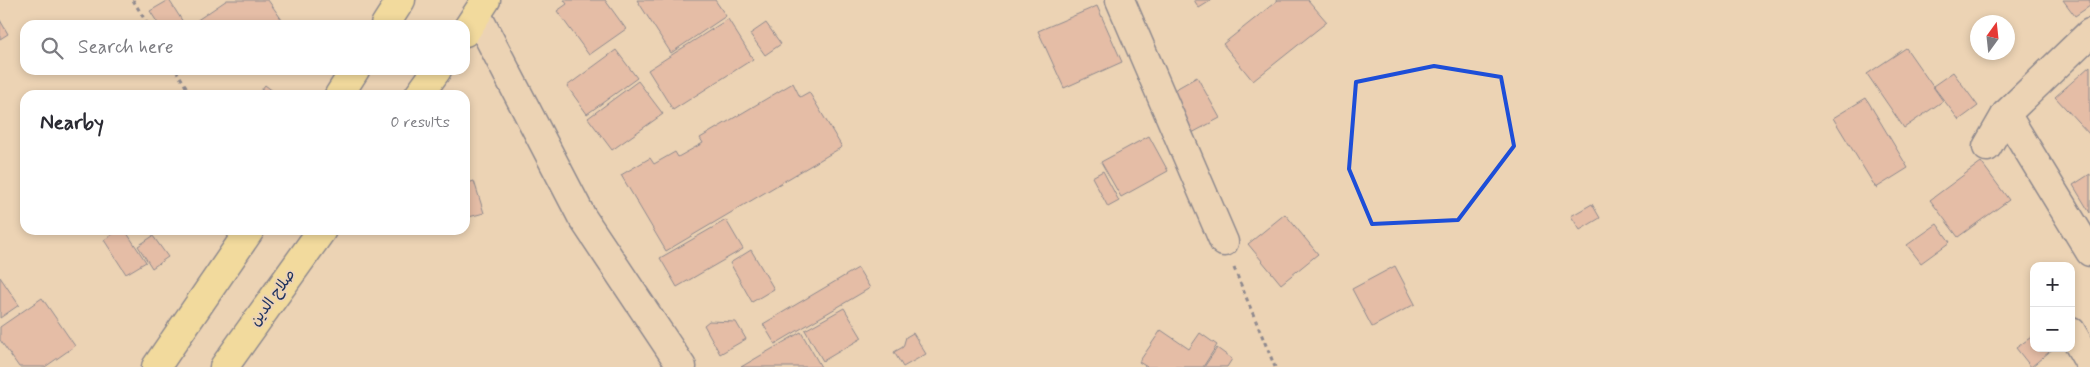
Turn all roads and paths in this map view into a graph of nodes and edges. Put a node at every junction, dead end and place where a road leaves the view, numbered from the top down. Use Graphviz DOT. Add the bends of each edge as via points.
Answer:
graph roads {
  1 [pos="133,0"];
  2 [pos="401,0"];
  3 [pos="1120,0"];
  4 [pos="476,16"];
  5 [pos="145,20"];
  6 [pos="387,20"];
  7 [pos="2090,33"];
  8 [pos="179,75"];
  9 [pos="352,75"];
  10 [pos="433,75"];
  11 [pos="188,90"];
  12 [pos="342,90"];
  13 [pos="423,90"];
  14 [pos="2006,114"];
  15 [pos="1987,146"];
  16 [pos="247,235"];
  17 [pos="318,235"];
  18 [pos="1224,242"];
  19 [pos="2090,252"];
  20 [pos="2075,337"];
  21 [pos="2090,364"];
  22 [pos="156,367"];
  23 [pos="224,367"];
  24 [pos="682,367"];
  25 [pos="1275,367"];
  1 -- 5 [label="path"];
  2 -- 6 [label="highway"];
  3 -- 18 [label="lane"];
  4 -- 24 [label="lane" via="582,217"];
  7 -- 14 [label="lane"];
  8 -- 11 [label="path"];
  9 -- 12 [label="highway"];
  10 -- 13 [label="highway"];
  14 -- 15 [label="lane"];
  14 -- 19 [label="lane"];
  16 -- 22 [label="highway"];
  17 -- 23 [label="highway, صلاح الدين"];
  18 -- 25 [label="path"];
  20 -- 21 [label="lane"];
}
